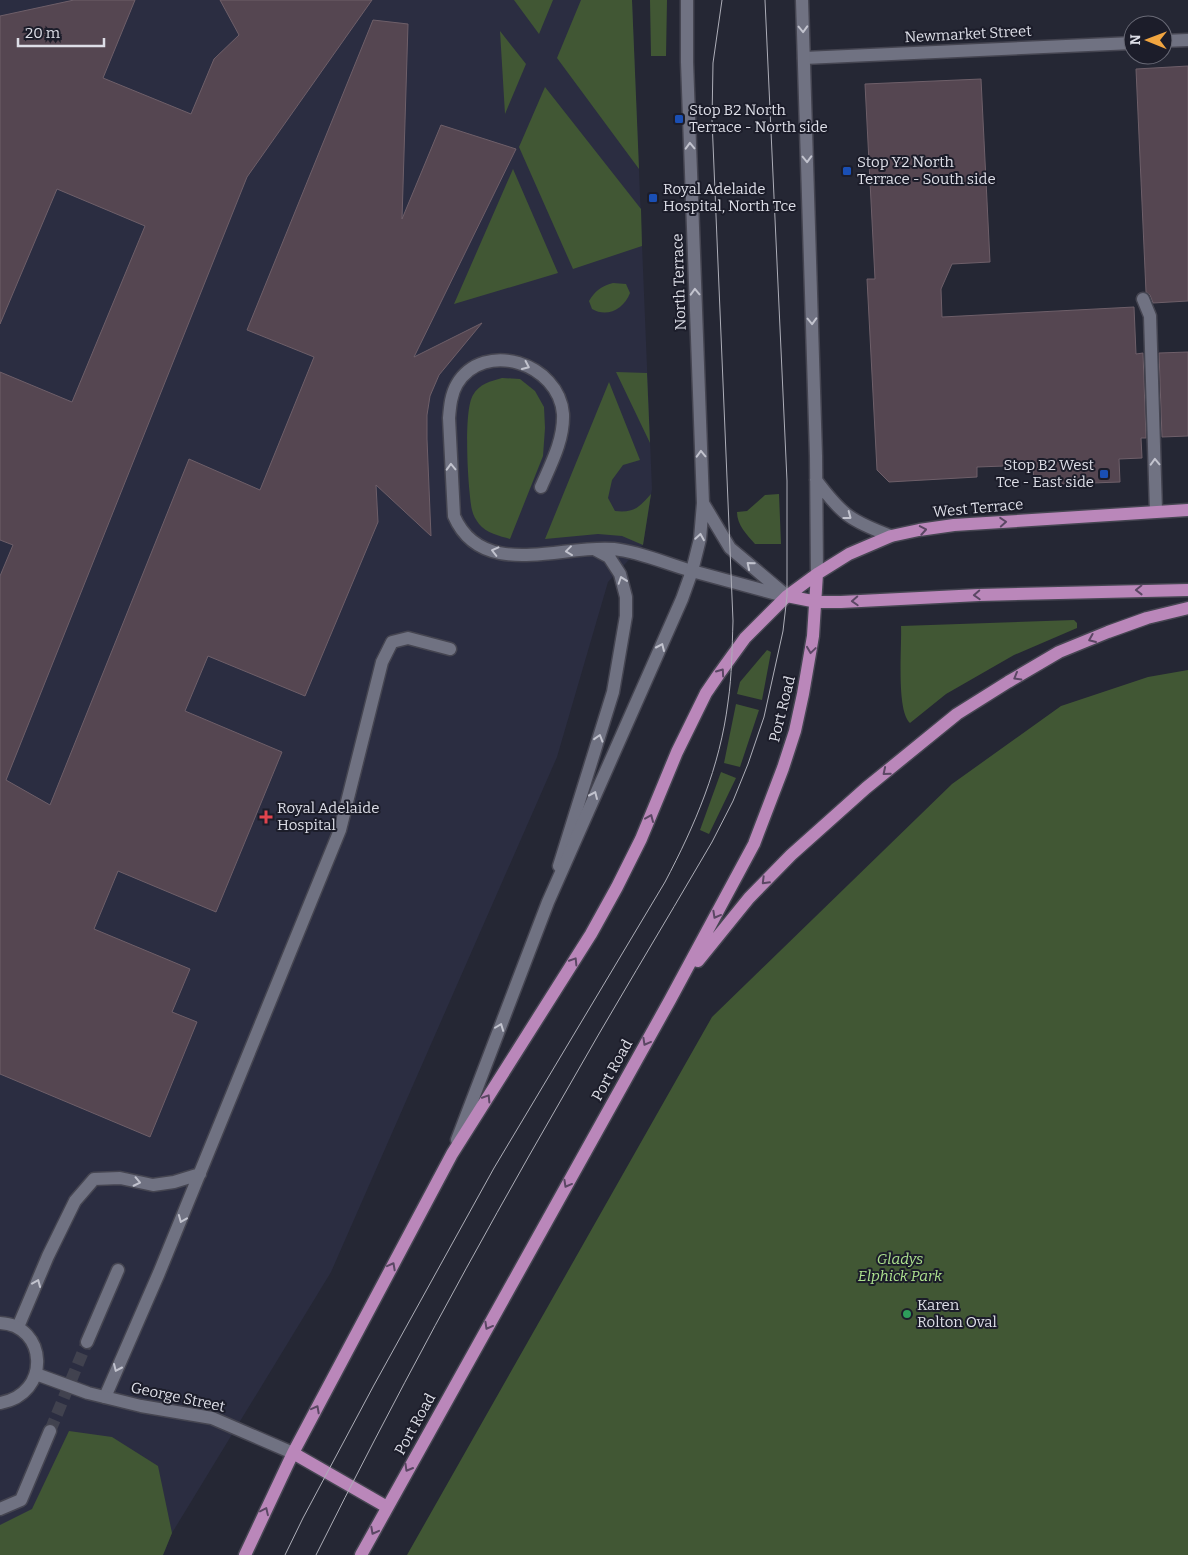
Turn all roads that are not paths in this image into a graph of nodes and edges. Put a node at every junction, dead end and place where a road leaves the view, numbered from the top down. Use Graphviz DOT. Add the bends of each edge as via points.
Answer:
graph roads {
  1 [pos="687,0"];
  2 [pos="802,0"];
  3 [pos="1188,40"];
  4 [pos="1173,41"];
  5 [pos="1123,43"];
  6 [pos="804,58"];
  7 [pos="1143,299"];
  8 [pos="816,480"];
  9 [pos="541,487"];
  10 [pos="703,503"];
  11 [pos="1188,510"];
  12 [pos="1156,511"];
  13 [pos="891,536"];
  14 [pos="596,549"];
  15 [pos="692,571"];
  16 [pos="818,574"];
  17 [pos="1188,590"];
  18 [pos="787,596"];
  19 [pos="816,602"];
  20 [pos="1188,608"];
  21 [pos="450,649"];
  22 [pos="548,902"];
  23 [pos="670,1000"];
  24 [pos="452,1154"];
  25 [pos="200,1174"];
  26 [pos="118,1270"];
  27 [pos="0,1323"];
  28 [pos="18,1328"];
  29 [pos="87,1342"];
  30 [pos="36,1374"];
  31 [pos="105,1397"];
  32 [pos="0,1403"];
  33 [pos="50,1430"];
  34 [pos="293,1453"];
  35 [pos="387,1507"];
  36 [pos="0,1509"];
  37 [pos="245,1555"];
  38 [pos="361,1555"];
  10 -- 1 [label="main road, North Terrace, one-way"];
  2 -- 6 [label="main road, one-way"];
  3 -- 4 [label="main road"];
  5 -- 6 [label="main road, Newmarket Street"];
  6 -- 8 [label="main road, one-way"];
  12 -- 7 [label="main road, one-way" via="1150,316"];
  8 -- 13 [label="main road, one-way" via="846,516"];
  8 -- 16 [label="main road"];
  14 -- 9 [label="main road, one-way" via="543,554 497,553 474,544 462,531 454,516 449,418 457,385 469,371 490,362 518,362 539,372 554,387 562,406 562,426 559,444"];
  15 -- 10 [label="main road, North Terrace, one-way" via="700,539"];
  18 -- 10 [label="main road, North Terrace, one-way" via="730,548"];
  11 -- 12 [label="main road, West Terrace"];
  13 -- 12 [label="main road, West Terrace, one-way" via="954,525"];
  13 -- 16 [label="main road, West Terrace" via="849,554"];
  14 -- 15 [label="main road" via="633,552"];
  22 -- 14 [label="main road, one-way" via="613,692 622,643 625,590 613,561"];
  15 -- 18 [label="main road"];
  22 -- 15 [label="main road, one-way"];
  16 -- 18 [label="main road, West Terrace"];
  16 -- 19 [label="main road, Port Road"];
  17 -- 19 [label="main road, one-way"];
  18 -- 19 [label="main road"];
  24 -- 18 [label="main road, one-way" via="613,895 641,839 676,752 706,694 745,638"];
  19 -- 23 [label="main road, Port Road, one-way" via="795,731 768,808 739,874"];
  20 -- 23 [label="main road, one-way" via="1147,618 1059,652 950,720 866,788 779,867 720,933"];
  21 -- 25 [label="main road" via="408,638 392,642 382,662 340,830"];
  24 -- 22 [label="main road, one-way"];
  23 -- 35 [label="main road, Port Road, one-way"];
  34 -- 24 [label="main road, one-way"];
  28 -- 25 [label="main road, one-way" via="48,1256 76,1201 94,1179 120,1178 153,1186"];
  25 -- 31 [label="main road, one-way"];
  26 -- 29 [label="main road"];
  27 -- 28 [label="main road"];
  28 -- 30 [label="main road" via="35,1348"];
  30 -- 31 [label="main road, George Street"];
  30 -- 32 [label="main road" via="22,1395"];
  31 -- 34 [label="main road, George Street" via="212,1418"];
  33 -- 36 [label="main road" via="21,1500"];
  34 -- 35 [label="main road, George Street"];
  37 -- 34 [label="main road, one-way"];
  35 -- 38 [label="main road, Port Road, one-way"];
}
